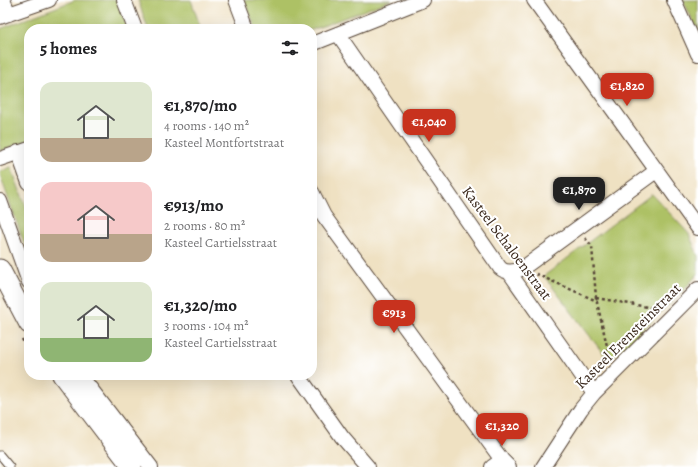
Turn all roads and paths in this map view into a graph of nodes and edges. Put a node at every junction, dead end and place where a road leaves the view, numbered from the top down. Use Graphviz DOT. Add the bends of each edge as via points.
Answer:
graph roads {
  1 [pos="3,0"];
  2 [pos="48,0"];
  3 [pos="124,0"];
  4 [pos="236,0"];
  5 [pos="424,0"];
  6 [pos="534,0"];
  7 [pos="674,0"];
  8 [pos="4,16"];
  9 [pos="133,24"];
  10 [pos="245,24"];
  11 [pos="338,34"];
  12 [pos="317,42"];
  13 [pos="698,54"];
  14 [pos="24,150"];
  15 [pos="0,159"];
  16 [pos="656,171"];
  17 [pos="0,201"];
  18 [pos="317,202"];
  19 [pos="698,227"];
  20 [pos="578,228"];
  21 [pos="24,268"];
  22 [pos="0,270"];
  23 [pos="516,270"];
  24 [pos="698,289"];
  25 [pos="597,300"];
  26 [pos="675,312"];
  27 [pos="24,315"];
  28 [pos="613,372"];
  29 [pos="66,380"];
  30 [pos="84,380"];
  31 [pos="302,380"];
  32 [pos="594,393"];
  33 [pos="0,455"];
  34 [pos="128,465"];
  35 [pos="501,465"];
  36 [pos="10,467"];
  37 [pos="151,467"];
  38 [pos="368,467"];
  39 [pos="543,467"];
  1 -- 8 [label="street"];
  2 -- 8 [label="street"];
  3 -- 9 [label="street"];
  4 -- 10 [label="street"];
  5 -- 11 [label="street"];
  6 -- 16 [label="street"];
  7 -- 13 [label="street"];
  11 -- 12 [label="street"];
  11 -- 23 [label="street, Kasteel Schaloenstraat" via="500,268 506,272"];
  14 -- 15 [label="street"];
  16 -- 19 [label="street"];
  16 -- 20 [label="street"];
  17 -- 21 [label="street"];
  18 -- 35 [label="street" via="324,216"];
  20 -- 23 [label="street"];
  20 -- 25 [label="path" via="592,246"];
  22 -- 27 [label="street"];
  23 -- 25 [label="path"];
  23 -- 32 [label="street, Kasteel Schaloenstraat"];
  24 -- 26 [label="street, Kasteel Erensteinstraat"];
  25 -- 26 [label="path"];
  25 -- 28 [label="path"];
  26 -- 28 [label="street, Kasteel Erensteinstraat"];
  28 -- 32 [label="street, Kasteel Erensteinstraat"];
  29 -- 34 [label="street"];
  30 -- 37 [label="street"];
  31 -- 38 [label="street"];
  32 -- 39 [label="street, Kasteel Erensteinstraat"];
  33 -- 36 [label="lane"];
}
